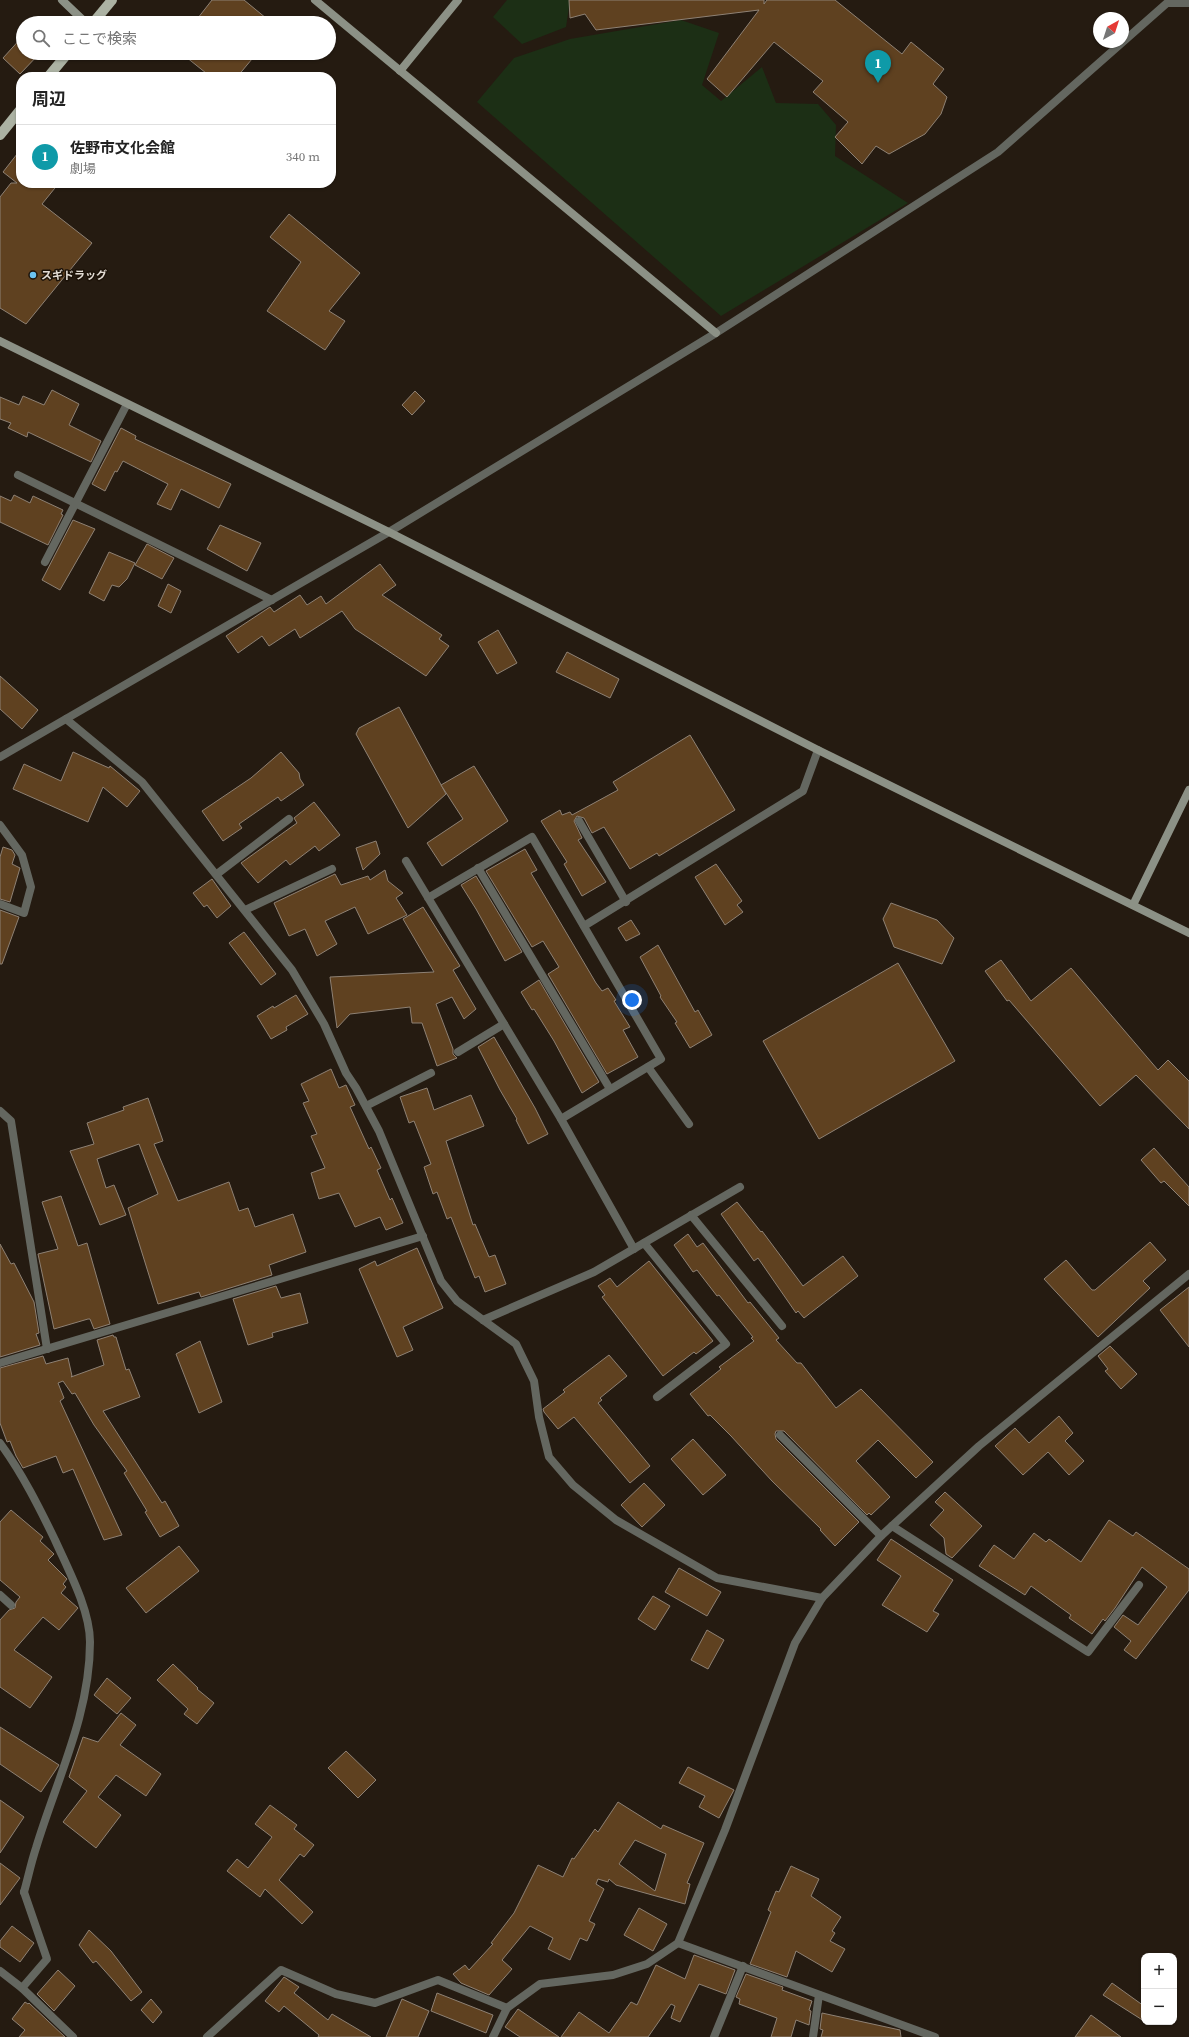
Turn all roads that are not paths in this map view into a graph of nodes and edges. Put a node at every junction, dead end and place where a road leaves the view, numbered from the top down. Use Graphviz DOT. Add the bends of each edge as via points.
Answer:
graph roads {
  1 [pos="62,0"];
  2 [pos="112,0"];
  3 [pos="315,0"];
  4 [pos="458,0"];
  5 [pos="1165,2"];
  6 [pos="1189,3"];
  7 [pos="79,16"];
  8 [pos="99,16"];
  9 [pos="334,16"];
  10 [pos="336,18"];
  11 [pos="62,60"];
  12 [pos="400,71"];
  13 [pos="52,72"];
  14 [pos="16,115"];
  15 [pos="0,135"];
  16 [pos="716,333"];
  17 [pos="0,341"];
  18 [pos="126,404"];
  19 [pos="18,474"];
  20 [pos="75,503"];
  21 [pos="389,532"];
  22 [pos="45,562"];
  23 [pos="272,600"];
  24 [pos="66,719"];
  25 [pos="818,750"];
  26 [pos="0,757"];
  27 [pos="1189,790"];
  28 [pos="289,819"];
  29 [pos="579,821"];
  30 [pos="0,825"];
  31 [pos="406,861"];
  32 [pos="478,868"];
  33 [pos="332,869"];
  34 [pos="217,874"];
  35 [pos="428,898"];
  36 [pos="626,902"];
  37 [pos="0,904"];
  38 [pos="1133,905"];
  39 [pos="245,910"];
  40 [pos="584,926"];
  41 [pos="1189,933"];
  42 [pos="504,1024"];
  43 [pos="458,1052"];
  44 [pos="648,1067"];
  45 [pos="431,1073"];
  46 [pos="610,1089"];
  47 [pos="366,1106"];
  48 [pos="0,1111"];
  49 [pos="561,1119"];
  50 [pos="689,1124"];
  51 [pos="740,1186"];
  52 [pos="691,1215"];
  53 [pos="423,1236"];
  54 [pos="644,1243"];
  55 [pos="634,1249"];
  56 [pos="1188,1278"];
  57 [pos="483,1320"];
  58 [pos="782,1326"];
  59 [pos="47,1349"];
  60 [pos="0,1364"];
  61 [pos="657,1397"];
  62 [pos="780,1436"];
  63 [pos="0,1443"];
  64 [pos="892,1526"];
  65 [pos="881,1536"];
  66 [pos="1139,1585"];
  67 [pos="0,1595"];
  68 [pos="822,1598"];
  69 [pos="11,1605"];
  70 [pos="678,1943"];
  71 [pos="743,1966"];
  72 [pos="0,1971"];
  73 [pos="22,1988"];
  74 [pos="819,1995"];
  75 [pos="507,2008"];
  76 [pos="73,2037"];
  77 [pos="207,2037"];
  78 [pos="493,2037"];
  79 [pos="714,2037"];
  80 [pos="813,2037"];
  81 [pos="935,2037"];
  1 -- 7 [label="street"];
  2 -- 8 [label="main road"];
  3 -- 9 [label="street"];
  4 -- 12 [label="street"];
  5 -- 6 [label="street"];
  5 -- 16 [label="street" via="998,152"];
  10 -- 12 [label="street"];
  11 -- 13 [label="main road"];
  12 -- 16 [label="street"];
  14 -- 15 [label="main road"];
  16 -- 21 [label="street"];
  17 -- 18 [label="street"];
  18 -- 20 [label="street"];
  18 -- 21 [label="street"];
  19 -- 20 [label="street"];
  20 -- 22 [label="street"];
  20 -- 23 [label="street"];
  21 -- 23 [label="street"];
  21 -- 25 [label="street"];
  23 -- 24 [label="street"];
  24 -- 26 [label="street"];
  24 -- 34 [label="street" via="142,782"];
  25 -- 36 [label="street" via="803,791"];
  25 -- 38 [label="street"];
  27 -- 38 [label="street"];
  28 -- 34 [label="street"];
  29 -- 36 [label="street"];
  30 -- 37 [label="street" via="22,855 31,887 24,913"];
  31 -- 35 [label="street"];
  32 -- 35 [label="street"];
  32 -- 40 [label="street" via="532,837"];
  32 -- 46 [label="street"];
  33 -- 39 [label="street"];
  34 -- 39 [label="street"];
  35 -- 42 [label="street"];
  36 -- 40 [label="street"];
  38 -- 41 [label="street"];
  39 -- 47 [label="street" via="292,970 324,1024 346,1073"];
  40 -- 44 [label="street" via="661,1059"];
  42 -- 43 [label="street"];
  42 -- 49 [label="street"];
  44 -- 46 [label="street"];
  44 -- 50 [label="street"];
  45 -- 47 [label="street"];
  46 -- 49 [label="street"];
  47 -- 53 [label="street"];
  48 -- 59 [label="street" via="11,1121"];
  49 -- 55 [label="street"];
  51 -- 52 [label="street"];
  52 -- 54 [label="street"];
  52 -- 58 [label="street"];
  53 -- 57 [label="street" via="441,1281 457,1301"];
  53 -- 59 [label="street"];
  54 -- 55 [label="street"];
  54 -- 61 [label="street" via="726,1344"];
  55 -- 57 [label="street" via="594,1272"];
  56 -- 64 [label="street" via="979,1446"];
  57 -- 68 [label="street" via="516,1344 534,1381 549,1457 573,1485 616,1520 717,1578"];
  59 -- 60 [label="street"];
  62 -- 65 [label="street"];
  63 -- 73 [label="street" via="39,1506 66,1564 82,1603 90,1641 84,1700 24,1892 47,1959"];
  64 -- 65 [label="street"];
  64 -- 66 [label="street" via="1088,1652"];
  65 -- 68 [label="street"];
  67 -- 69 [label="street"];
  68 -- 70 [label="street" via="795,1643 725,1830"];
  70 -- 71 [label="street"];
  70 -- 75 [label="street" via="647,1964 613,1975 540,1984"];
  71 -- 74 [label="street"];
  71 -- 79 [label="street"];
  72 -- 73 [label="street"];
  73 -- 76 [label="street"];
  74 -- 80 [label="street"];
  74 -- 81 [label="street"];
  75 -- 77 [label="street" via="438,1980 375,2003 336,1994 281,1970"];
  75 -- 78 [label="street"];
}
